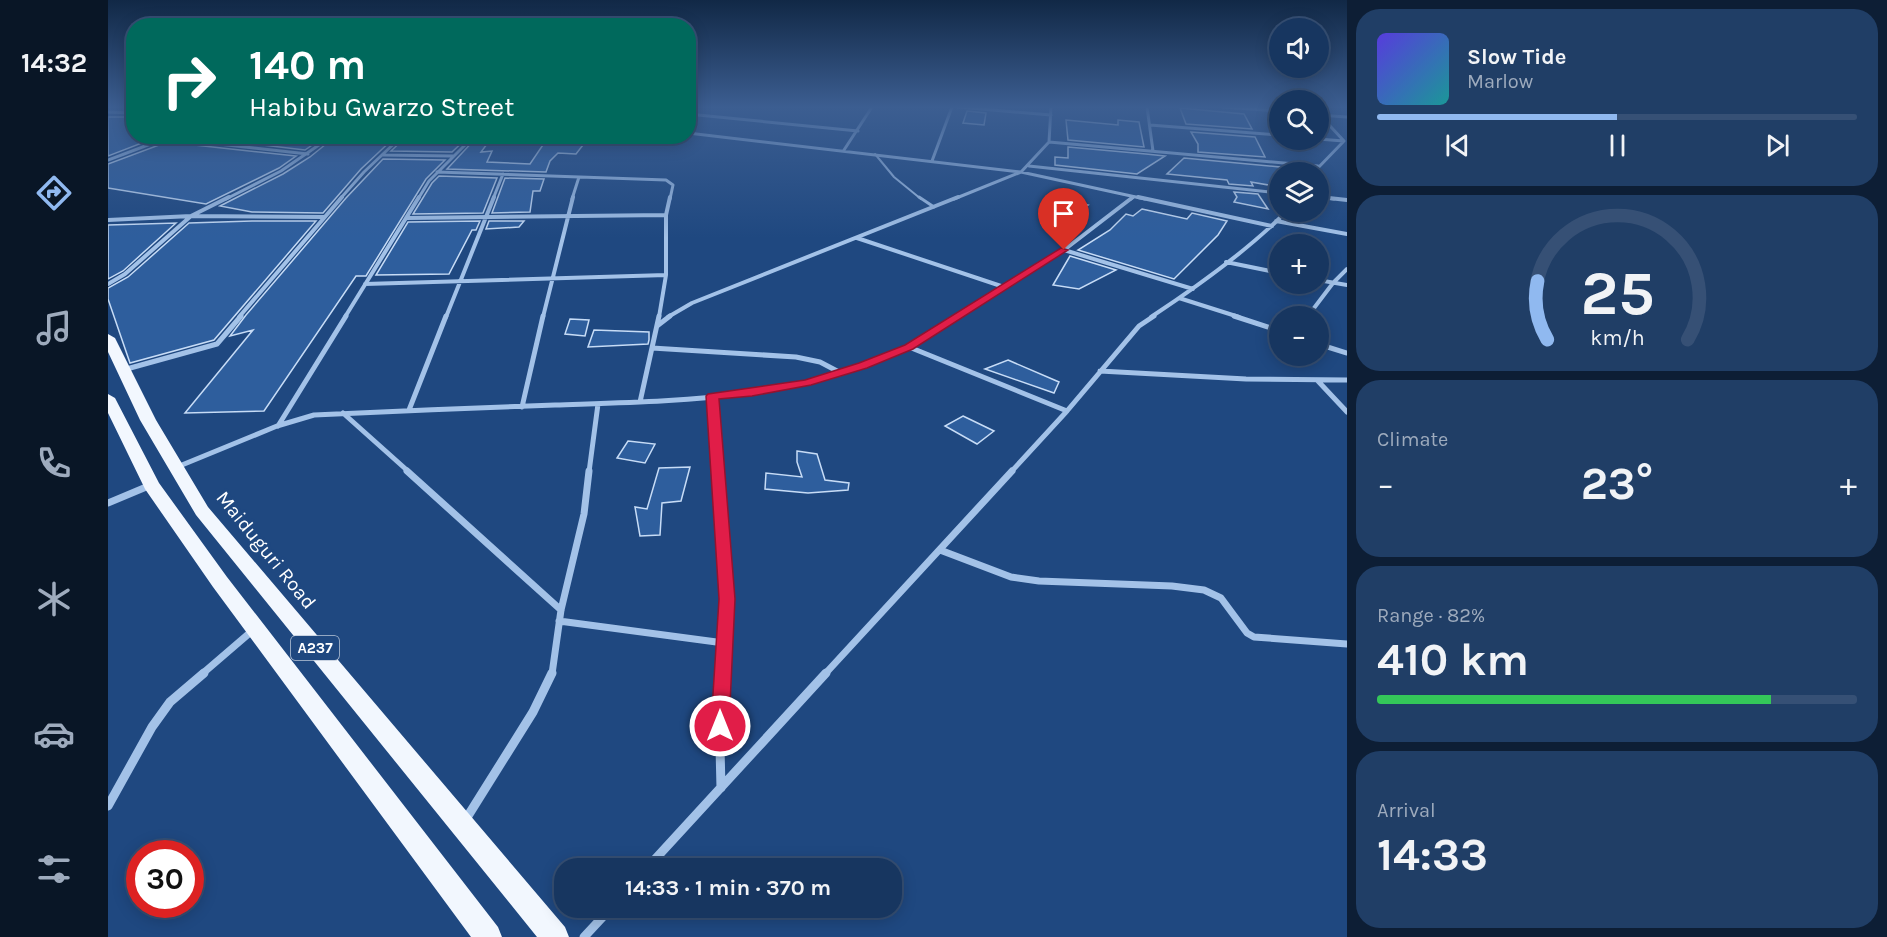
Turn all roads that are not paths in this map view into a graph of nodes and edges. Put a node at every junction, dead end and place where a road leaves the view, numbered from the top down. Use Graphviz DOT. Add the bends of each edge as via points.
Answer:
graph roads {
  1 [pos="132,151"];
  2 [pos="281,151"];
  3 [pos="312,151"];
  4 [pos="387,151"];
  5 [pos="459,151"];
  6 [pos="850,151"];
  7 [pos="936,151"];
  8 [pos="1042,151"];
  9 [pos="1150,151"];
  10 [pos="1153,151"];
  11 [pos="1337,151"];
  12 [pos="308,154"];
  13 [pos="875,154"];
  14 [pos="383,155"];
  15 [pos="454,156"];
  16 [pos="108,160"];
  17 [pos="932,161"];
  18 [pos="1273,162"];
  19 [pos="1322,162"];
  20 [pos="1029,166"];
  21 [pos="437,172"];
  22 [pos="1021,172"];
  23 [pos="503,174"];
  24 [pos="579,177"];
  25 [pos="1269,192"];
  26 [pos="1133,197"];
  27 [pos="1329,198"];
  28 [pos="1347,200"];
  29 [pos="934,207"];
  30 [pos="666,215"];
  31 [pos="191,216"];
  32 [pos="567,216"];
  33 [pos="324,217"];
  34 [pos="484,217"];
  35 [pos="406,218"];
  36 [pos="108,220"];
  37 [pos="1274,224"];
  38 [pos="1347,234"];
  39 [pos="857,238"];
  40 [pos="1064,250"];
  41 [pos="1226,262"];
  42 [pos="1347,268"];
  43 [pos="1269,271"];
  44 [pos="666,275"];
  45 [pos="554,278"];
  46 [pos="461,281"];
  47 [pos="1329,282"];
  48 [pos="1333,283"];
  49 [pos="108,284"];
  50 [pos="365,284"];
  51 [pos="1347,285"];
  52 [pos="1004,287"];
  53 [pos="1194,289"];
  54 [pos="1179,298"];
  55 [pos="1316,306"];
  56 [pos="657,326"];
  57 [pos="1269,327"];
  58 [pos="108,338"];
  59 [pos="909,347"];
  60 [pos="1329,347"];
  61 [pos="652,348"];
  62 [pos="1347,353"];
  63 [pos="123,370"];
  64 [pos="1100,371"];
  65 [pos="839,372"];
  66 [pos="1317,380"];
  67 [pos="1347,380"];
  68 [pos="712,396"];
  69 [pos="108,398"];
  70 [pos="640,402"];
  71 [pos="598,404"];
  72 [pos="522,407"];
  73 [pos="409,410"];
  74 [pos="1067,411"];
  75 [pos="342,412"];
  76 [pos="1347,412"];
  77 [pos="277,426"];
  78 [pos="175,468"];
  79 [pos="151,485"];
  80 [pos="108,502"];
  81 [pos="940,550"];
  82 [pos="561,610"];
  83 [pos="559,621"];
  84 [pos="255,628"];
  85 [pos="724,643"];
  86 [pos="1347,644"];
  87 [pos="722,788"];
  88 [pos="108,806"];
  89 [pos="462,825"];
  90 [pos="656,858"];
  91 [pos="602,918"];
  92 [pos="488,937"];
  93 [pos="555,937"];
  94 [pos="584,937"];
  1 -- 16 [label="street"];
  2 -- 12 [label="street"];
  3 -- 12 [label="street"];
  4 -- 14 [label="street"];
  5 -- 15 [label="street"];
  6 -- 13 [label="street"];
  7 -- 17 [label="street"];
  8 -- 20 [label="street"];
  9 -- 10 [label="street"];
  10 -- 18 [label="street"];
  11 -- 19 [label="street"];
  12 -- 31 [label="street"];
  13 -- 17 [label="street"];
  13 -- 29 [label="lane" via="905,189"];
  14 -- 15 [label="street"];
  14 -- 33 [label="street"];
  15 -- 21 [label="street"];
  17 -- 22 [label="street"];
  20 -- 22 [label="street"];
  20 -- 25 [label="street"];
  21 -- 23 [label="street"];
  21 -- 35 [label="street"];
  22 -- 26 [label="street"];
  22 -- 29 [label="street"];
  23 -- 24 [label="street"];
  23 -- 34 [label="street"];
  24 -- 30 [label="street" via="666,180 673,185"];
  24 -- 32 [label="street"];
  26 -- 37 [label="street"];
  26 -- 40 [label="street"];
  27 -- 28 [label="street"];
  29 -- 39 [label="street"];
  30 -- 32 [label="street"];
  30 -- 44 [label="street"];
  31 -- 33 [label="street"];
  31 -- 36 [label="street"];
  31 -- 49 [label="street" via="125,274"];
  32 -- 34 [label="street"];
  32 -- 45 [label="street"];
  33 -- 63 [label="street" via="217,344"];
  34 -- 35 [label="street"];
  34 -- 46 [label="street"];
  35 -- 50 [label="street"];
  37 -- 38 [label="street"];
  37 -- 41 [label="street"];
  39 -- 52 [label="street"];
  39 -- 56 [label="street" via="692,303"];
  40 -- 52 [label="street"];
  40 -- 53 [label="street"];
  41 -- 43 [label="street"];
  41 -- 53 [label="street"];
  42 -- 48 [label="street"];
  44 -- 45 [label="street"];
  44 -- 56 [label="street"];
  45 -- 46 [label="street"];
  45 -- 72 [label="street"];
  46 -- 50 [label="street"];
  46 -- 73 [label="street"];
  47 -- 48 [label="street"];
  48 -- 51 [label="street"];
  48 -- 55 [label="street"];
  50 -- 77 [label="street"];
  52 -- 59 [label="street"];
  53 -- 54 [label="street"];
  54 -- 57 [label="street"];
  54 -- 64 [label="street" via="1139,326"];
  56 -- 61 [label="street"];
  58 -- 63 [label="highway, Maiduguri Road / A237"];
  59 -- 65 [label="street"];
  59 -- 74 [label="street"];
  60 -- 62 [label="street"];
  61 -- 65 [label="street" via="796,357 820,362"];
  61 -- 70 [label="street"];
  63 -- 78 [label="highway, Maiduguri Road / A237"];
  64 -- 66 [label="street"];
  64 -- 74 [label="street"];
  65 -- 68 [label="street" via="806,383"];
  66 -- 67 [label="street"];
  66 -- 76 [label="street"];
  68 -- 70 [label="street"];
  68 -- 85 [label="street" via="727,599"];
  69 -- 79 [label="highway, A237"];
  70 -- 71 [label="street"];
  71 -- 72 [label="street"];
  71 -- 82 [label="street" via="584,514"];
  72 -- 73 [label="street"];
  73 -- 75 [label="street"];
  74 -- 81 [label="street"];
  75 -- 77 [label="street"];
  75 -- 82 [label="street"];
  77 -- 78 [label="street"];
  78 -- 89 [label="highway, Maiduguri Road / A237" via="209,519"];
  79 -- 80 [label="street"];
  79 -- 84 [label="highway, A237"];
  81 -- 86 [label="street" via="1011,577 1204,590 1221,598 1254,637"];
  81 -- 87 [label="street"];
  82 -- 83 [label="street"];
  83 -- 85 [label="street"];
  83 -- 89 [label="street" via="552,675"];
  84 -- 88 [label="street" via="170,702"];
  84 -- 92 [label="highway, A237"];
  85 -- 87 [label="street" via="719,706"];
  87 -- 90 [label="street"];
  89 -- 93 [label="highway, Maiduguri Road / A237"];
  91 -- 94 [label="street"];
}
